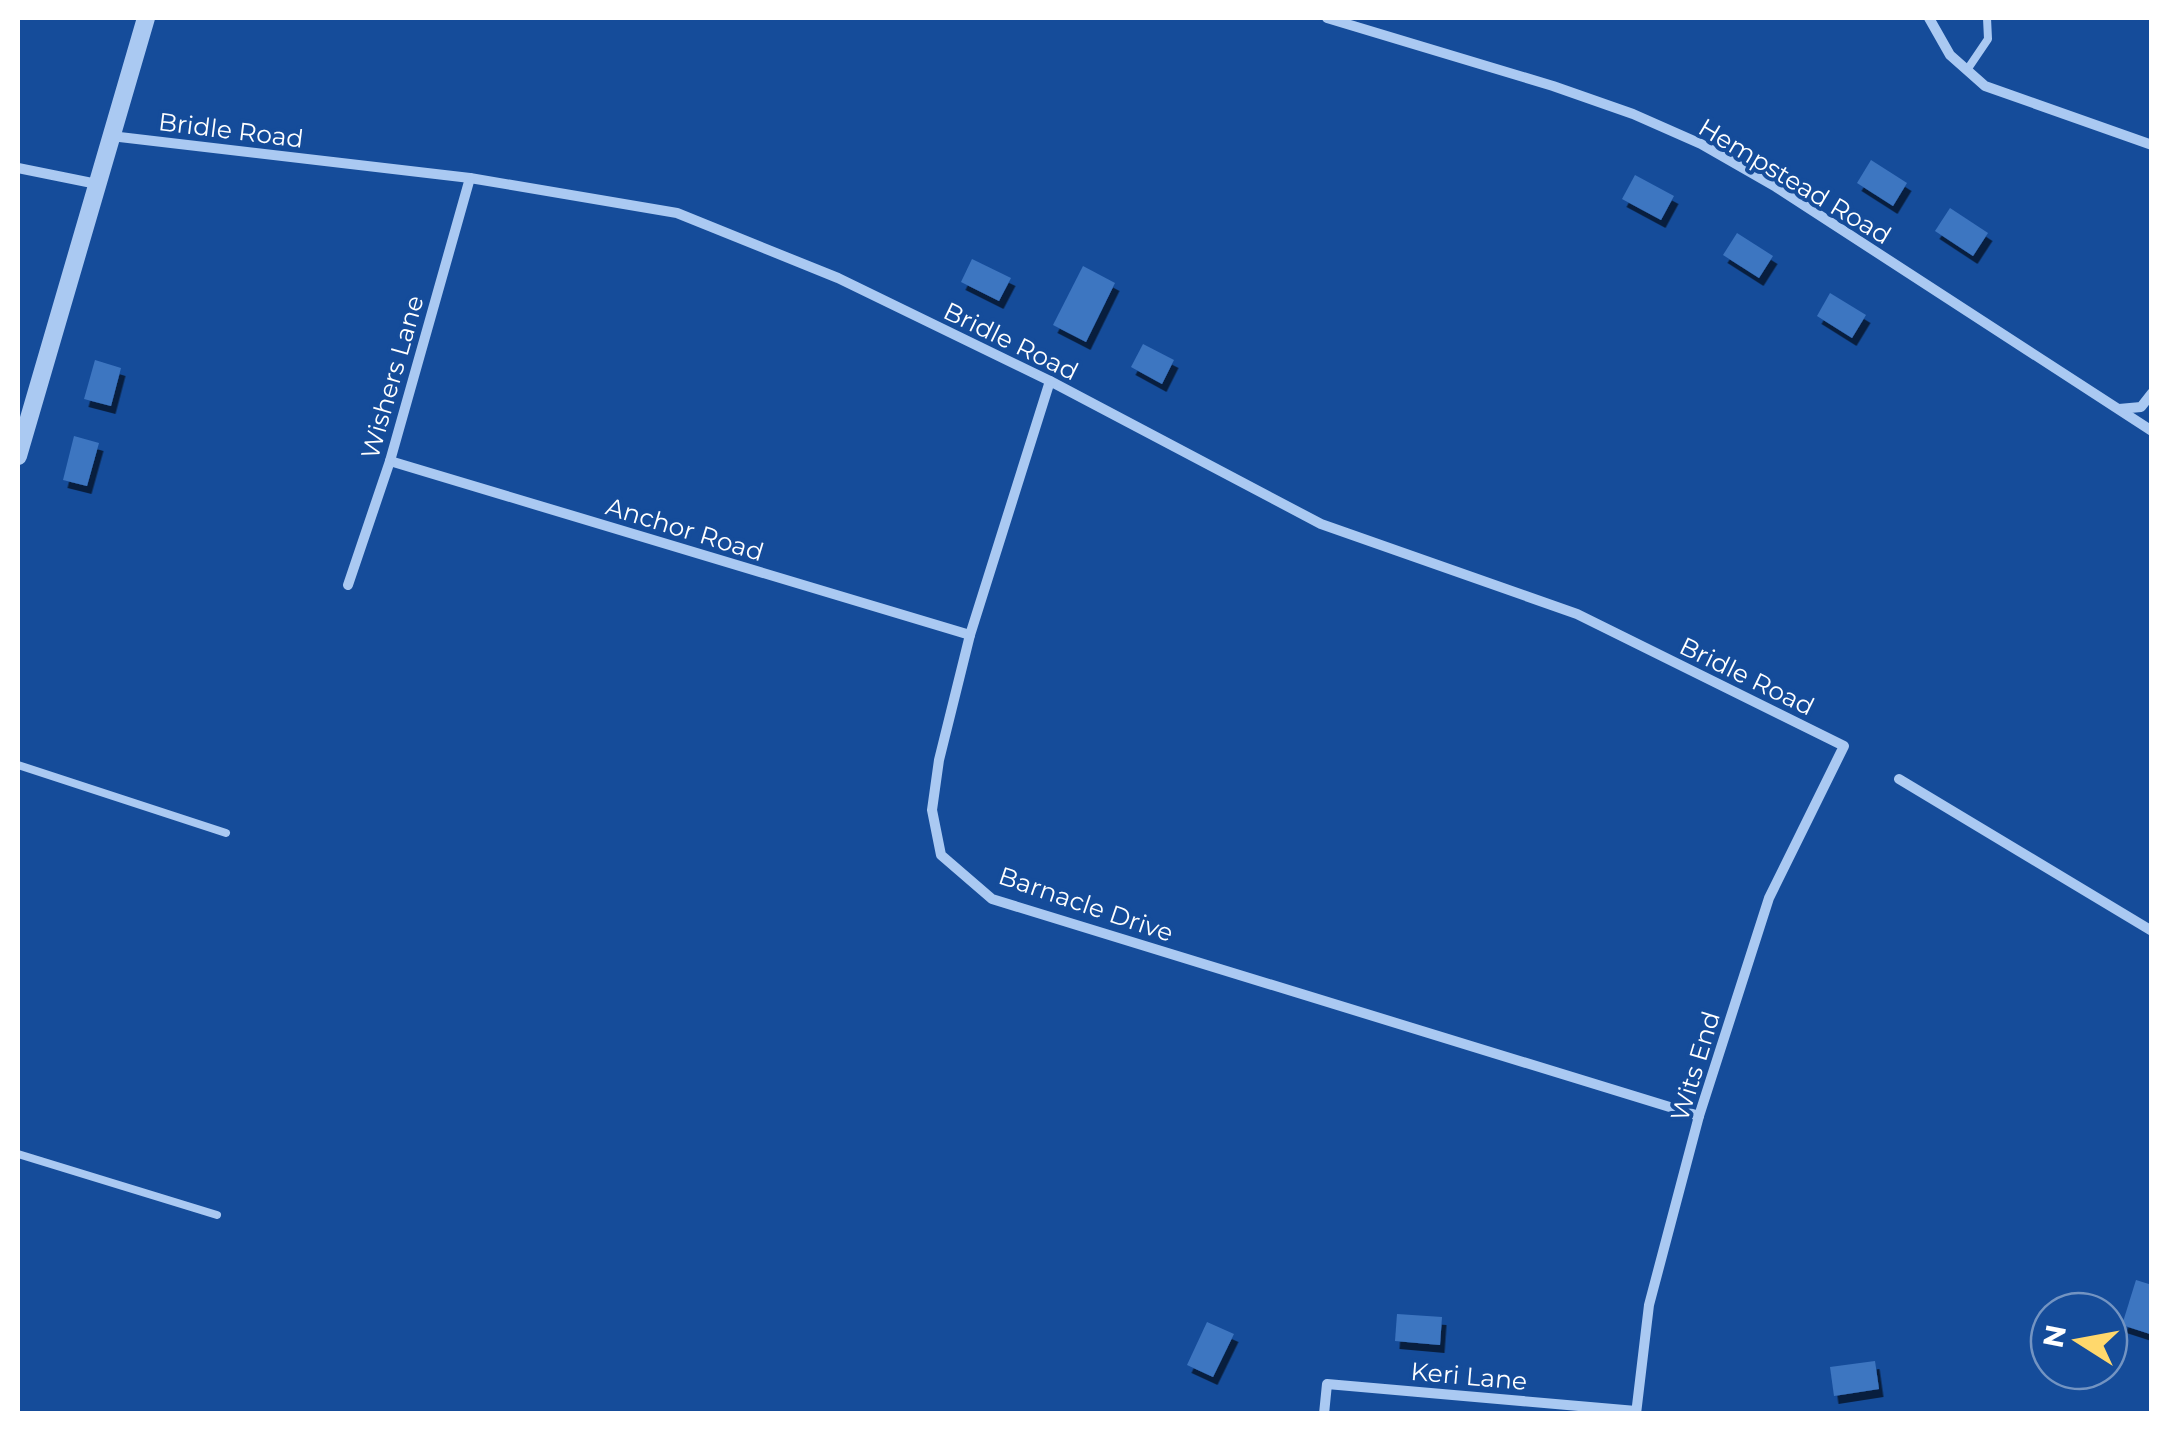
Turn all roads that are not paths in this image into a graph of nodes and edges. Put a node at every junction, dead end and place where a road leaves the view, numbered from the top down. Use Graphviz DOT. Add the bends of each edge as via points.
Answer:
graph roads {
  1 [pos="146,18"];
  2 [pos="1327,18"];
  3 [pos="1929,18"];
  4 [pos="1986,18"];
  5 [pos="1967,70"];
  6 [pos="111,136"];
  7 [pos="2152,145"];
  8 [pos="18,168"];
  9 [pos="470,178"];
  10 [pos="96,184"];
  11 [pos="1050,381"];
  12 [pos="2152,393"];
  13 [pos="2118,409"];
  14 [pos="2152,431"];
  15 [pos="18,456"];
  16 [pos="390,461"];
  17 [pos="348,586"];
  18 [pos="970,635"];
  19 [pos="1844,746"];
  20 [pos="18,764"];
  21 [pos="1900,779"];
  22 [pos="226,833"];
  23 [pos="2152,930"];
  24 [pos="1699,1116"];
  25 [pos="18,1154"];
  26 [pos="218,1214"];
  27 [pos="1636,1412"];
  28 [pos="1324,1414"];
  1 -- 6 [label="street"];
  2 -- 13 [label="street, Hempstead Road" via="1553,86 1700,144"];
  3 -- 5 [label="street"];
  4 -- 5 [label="lane" via="1988,39"];
  5 -- 7 [label="street" via="1985,86"];
  6 -- 9 [label="street, Bridle Road"];
  6 -- 10 [label="street"];
  8 -- 10 [label="street"];
  9 -- 11 [label="street, Bridle Road" via="677,213 838,278"];
  9 -- 16 [label="street, Wishers Lane"];
  10 -- 15 [label="street"];
  11 -- 18 [label="street, Barnacle Drive"];
  11 -- 19 [label="street, Bridle Road" via="1321,524 1577,614"];
  12 -- 13 [label="street" via="2142,407"];
  13 -- 14 [label="street, Hempstead Road"];
  16 -- 17 [label="street, Wishers Lane"];
  16 -- 18 [label="street, Anchor Road"];
  18 -- 24 [label="street, Barnacle Drive" via="932,810 942,855 992,899"];
  19 -- 24 [label="street, Wits End" via="1769,898"];
  20 -- 22 [label="lane"];
  21 -- 23 [label="street"];
  24 -- 27 [label="street, Wits End" via="1648,1304"];
  25 -- 26 [label="lane"];
  27 -- 28 [label="street, Keri Lane" via="1328,1384"];
}
